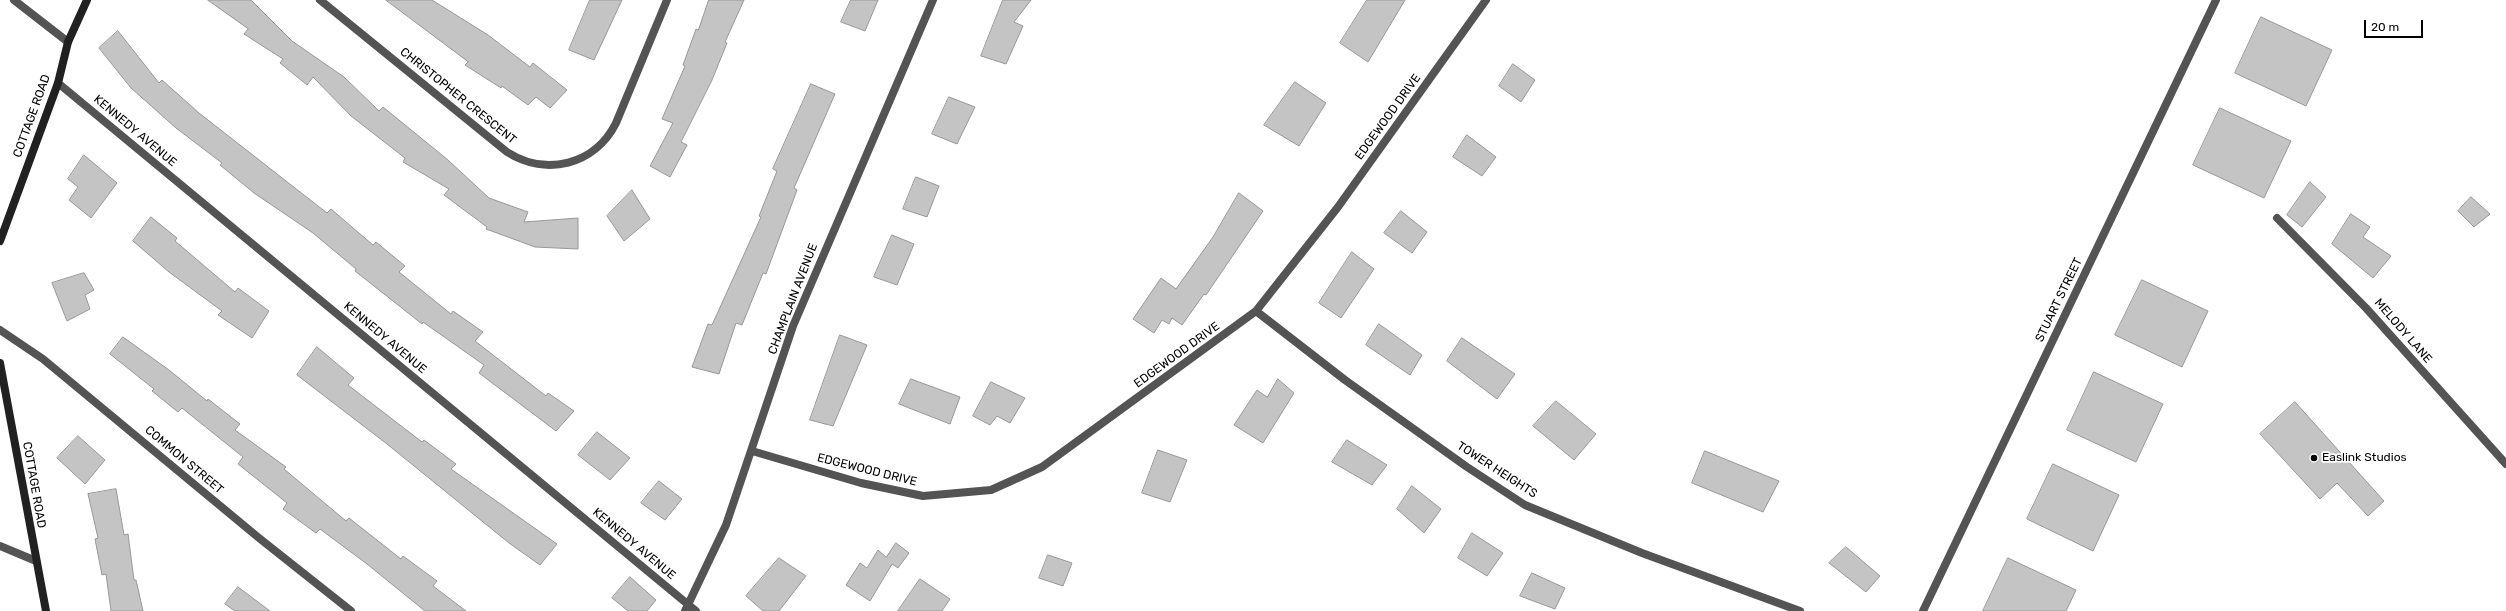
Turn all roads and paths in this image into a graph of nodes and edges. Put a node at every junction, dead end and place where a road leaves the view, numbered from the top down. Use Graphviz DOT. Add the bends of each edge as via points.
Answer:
graph roads {
  1 [pos="14,0"];
  2 [pos="87,0"];
  3 [pos="320,0"];
  4 [pos="667,0"];
  5 [pos="933,0"];
  6 [pos="1486,0"];
  7 [pos="2216,0"];
  8 [pos="68,42"];
  9 [pos="58,83"];
  10 [pos="2277,218"];
  11 [pos="0,241"];
  12 [pos="1256,311"];
  13 [pos="0,330"];
  14 [pos="0,363"];
  15 [pos="752,451"];
  16 [pos="2506,464"];
  17 [pos="0,546"];
  18 [pos="36,560"];
  19 [pos="687,608"];
  20 [pos="46,611"];
  21 [pos="351,611"];
  22 [pos="696,611"];
  23 [pos="1800,611"];
  24 [pos="1923,611"];
  1 -- 8 [label="street"];
  2 -- 8 [label="main road, COTTAGE ROAD"];
  3 -- 4 [label="street, CHRISTOPHER CRESCENT" via="507,152 519,159 543,166 575,162 593,152 607,138 616,124"];
  5 -- 15 [label="street, CHAMPLAIN AVENUE" via="793,326"];
  6 -- 12 [label="street, EDGEWOOD DRIVE" via="1338,207"];
  7 -- 24 [label="street, STUART STREET"];
  8 -- 9 [label="main road, COTTAGE ROAD"];
  9 -- 11 [label="main road, COTTAGE ROAD"];
  9 -- 19 [label="street, KENNEDY AVENUE"];
  10 -- 16 [label="street, MELODY LANE" via="2366,308"];
  12 -- 15 [label="street, EDGEWOOD DRIVE" via="1042,467 991,490 911,495"];
  12 -- 23 [label="street, TOWER HEIGHTS" via="1409,426 1525,505 1642,553"];
  13 -- 21 [label="street, COMMON STREET" via="43,359"];
  14 -- 18 [label="main road, COTTAGE ROAD"];
  15 -- 19 [label="street, CHAMPLAIN AVENUE" via="726,525"];
  17 -- 18 [label="street"];
  18 -- 20 [label="main road, COTTAGE ROAD"];
  19 -- 22 [label="street, KENNEDY AVENUE"];
}
